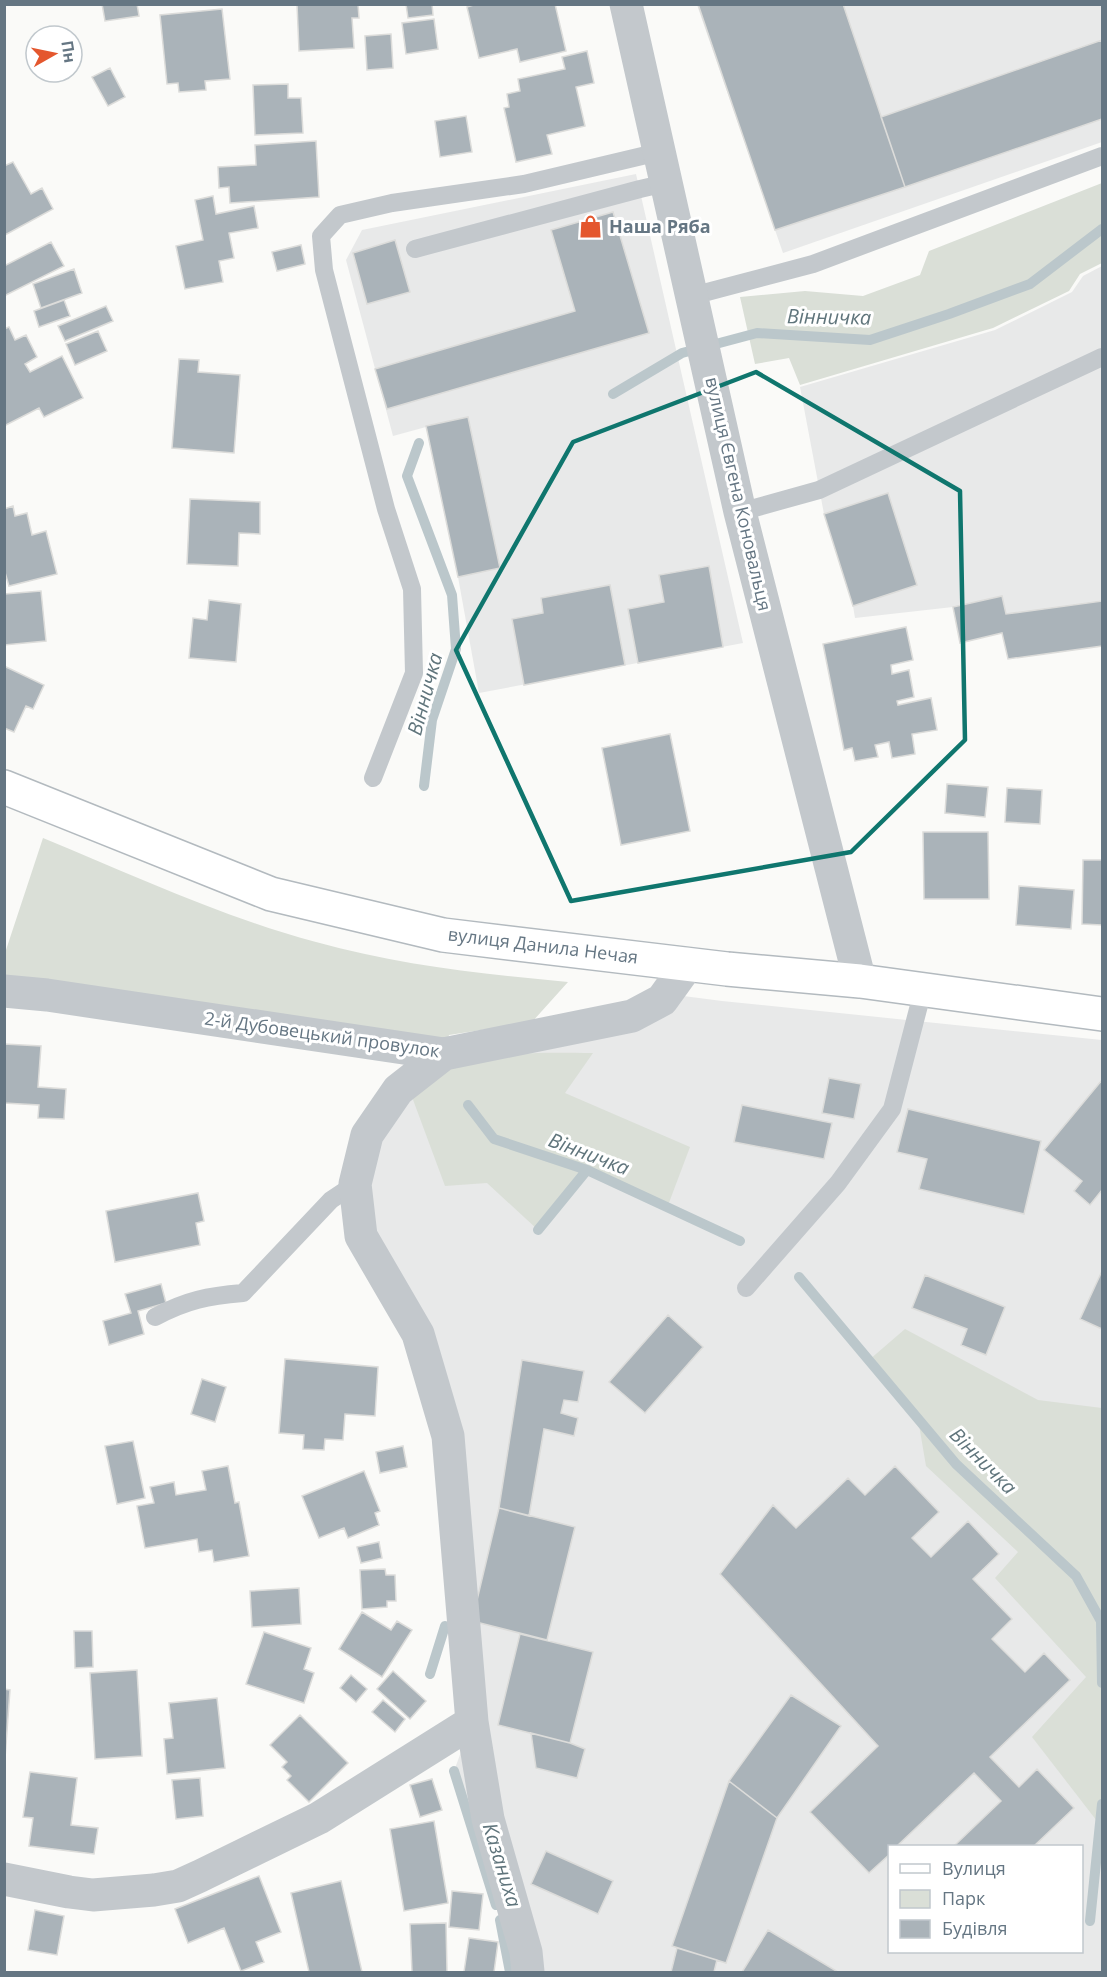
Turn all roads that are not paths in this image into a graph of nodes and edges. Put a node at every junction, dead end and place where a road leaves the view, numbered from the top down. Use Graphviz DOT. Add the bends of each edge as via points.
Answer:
graph roads {
  1 [pos="626,4"];
  2 [pos="1102,156"];
  3 [pos="663,168"];
  4 [pos="415,249"];
  5 [pos="692,296"];
  6 [pos="1102,357"];
  7 [pos="740,512"];
  8 [pos="373,778"];
  9 [pos="4,787"];
  10 [pos="688,964"];
  11 [pos="860,981"];
  12 [pos="923,990"];
  13 [pos="4,991"];
  14 [pos="1102,1014"];
  15 [pos="444,1054"];
  16 [pos="355,1184"];
  17 [pos="746,1288"];
  18 [pos="155,1317"];
  19 [pos="472,1722"];
  20 [pos="4,1879"];
  21 [pos="528,1972"];
  1 -- 3 [label="street, вулиця Євгена Коновальця"];
  2 -- 5 [label="lane" via="813,264"];
  3 -- 4 [label="lane" via="640,189"];
  3 -- 5 [label="street, вулиця Євгена Коновальця"];
  3 -- 8 [label="lane" via="392,203 340,215 321,236 335,315 386,509 412,589 414,673"];
  5 -- 7 [label="street, вулиця Євгена Коновальця"];
  6 -- 7 [label="lane" via="819,490"];
  7 -- 11 [label="street, вулиця Євгена Коновальця"];
  9 -- 10 [label="main road, вулиця Данила Нечая" via="271,894 443,935"];
  10 -- 11 [label="main road, вулиця Данила Нечая"];
  10 -- 15 [label="street, 2-й Дубовецький провулок" via="662,1000 632,1017"];
  11 -- 12 [label="main road, вулиця Данила Нечая"];
  12 -- 14 [label="main road, вулиця Данила Нечая"];
  12 -- 17 [label="lane" via="892,1109 838,1183"];
  13 -- 15 [label="street, 2-й Дубовецький провулок"];
  15 -- 16 [label="street" via="398,1090 368,1136"];
  16 -- 18 [label="lane" via="331,1200 243,1293 210,1296 178,1305"];
  16 -- 19 [label="street" via="361,1236 418,1334 448,1436"];
  19 -- 20 [label="street" via="319,1818 178,1886 93,1895"];
  19 -- 21 [label="street" via="488,1819 526,1952"];
}
